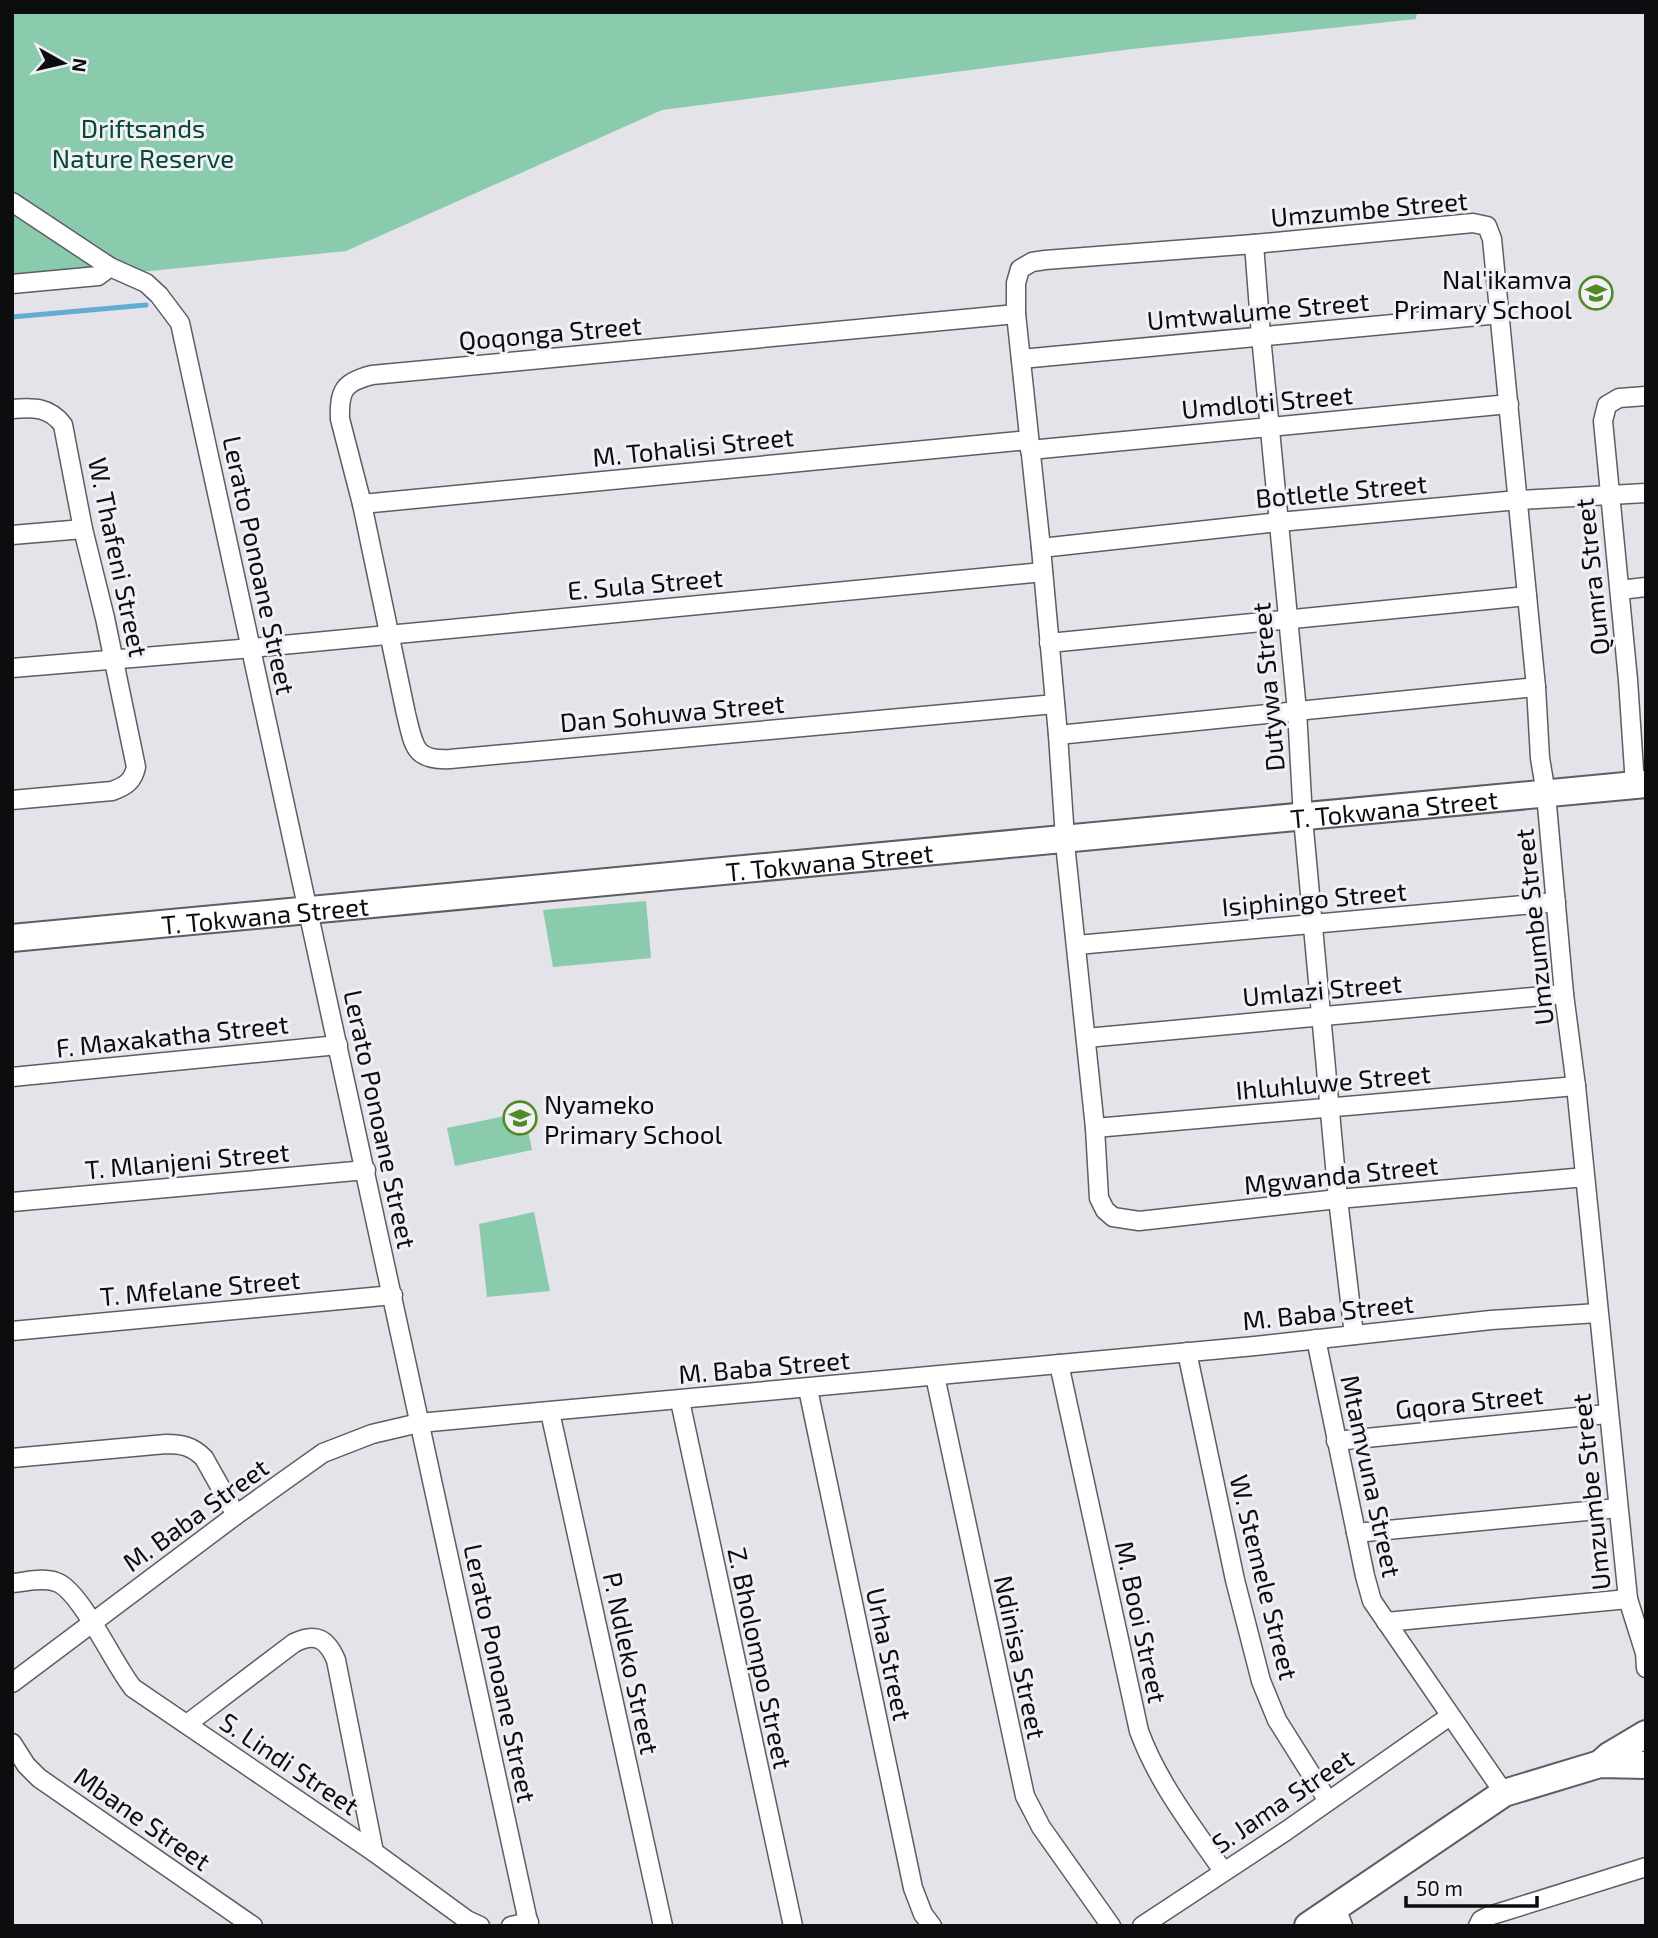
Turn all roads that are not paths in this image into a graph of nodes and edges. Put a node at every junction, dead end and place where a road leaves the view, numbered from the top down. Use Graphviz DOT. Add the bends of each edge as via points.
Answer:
graph roads {
  1 [pos="12,202"];
  2 [pos="1254,244"];
  3 [pos="110,267"];
  4 [pos="12,284"];
  5 [pos="1016,314"];
  6 [pos="1500,314"];
  7 [pos="1261,336"];
  8 [pos="1021,359"];
  9 [pos="1646,396"];
  10 [pos="1509,404"];
  11 [pos="12,408"];
  12 [pos="1270,428"];
  13 [pos="1030,445"];
  14 [pos="1646,493"];
  15 [pos="1610,496"];
  16 [pos="1518,500"];
  17 [pos="362,504"];
  18 [pos="1279,522"];
  19 [pos="83,528"];
  20 [pos="12,535"];
  21 [pos="1041,548"];
  22 [pos="1043,572"];
  23 [pos="1646,587"];
  24 [pos="1620,590"];
  25 [pos="1527,596"];
  26 [pos="1289,620"];
  27 [pos="388,634"];
  28 [pos="1049,643"];
  29 [pos="252,648"];
  30 [pos="114,659"];
  31 [pos="12,668"];
  32 [pos="1637,679"];
  33 [pos="1536,687"];
  34 [pos="1055,704"];
  35 [pos="1297,711"];
  36 [pos="1058,735"];
  37 [pos="1640,785"];
  38 [pos="1546,794"];
  39 [pos="12,800"];
  40 [pos="1303,818"];
  41 [pos="1065,838"];
  42 [pos="1556,902"];
  43 [pos="309,910"];
  44 [pos="1313,924"];
  45 [pos="12,938"];
  46 [pos="1077,946"];
  47 [pos="1564,994"];
  48 [pos="1322,1015"];
  49 [pos="1086,1038"];
  50 [pos="338,1045"];
  51 [pos="12,1077"];
  52 [pos="1576,1086"];
  53 [pos="1331,1106"];
  54 [pos="1095,1128"];
  55 [pos="366,1170"];
  56 [pos="1585,1177"];
  57 [pos="1338,1199"];
  58 [pos="12,1202"];
  59 [pos="1105,1210"];
  60 [pos="393,1295"];
  61 [pos="1598,1313"];
  62 [pos="12,1331"];
  63 [pos="1354,1335"];
  64 [pos="1315,1339"];
  65 [pos="1187,1352"];
  66 [pos="1059,1364"];
  67 [pos="935,1376"];
  68 [pos="808,1389"];
  69 [pos="680,1401"];
  70 [pos="550,1412"];
  71 [pos="1608,1414"];
  72 [pos="419,1423"];
  73 [pos="1336,1441"];
  74 [pos="12,1458"];
  75 [pos="1618,1508"];
  76 [pos="236,1515"];
  77 [pos="1356,1533"];
  78 [pos="12,1583"];
  79 [pos="1628,1599"];
  80 [pos="92,1622"];
  81 [pos="1386,1622"];
  82 [pos="1645,1659"];
  83 [pos="12,1682"];
  84 [pos="1450,1716"];
  85 [pos="187,1724"];
  86 [pos="1646,1734"];
  87 [pos="12,1742"];
  88 [pos="1646,1754"];
  89 [pos="1600,1764"];
  90 [pos="1646,1765"];
  91 [pos="1504,1793"];
  92 [pos="1328,1801"];
  93 [pos="374,1852"];
  94 [pos="1646,1867"];
  95 [pos="1223,1871"];
  96 [pos="1339,1917"];
  97 [pos="523,1924"];
  98 [pos="253,1926"];
  99 [pos="480,1926"];
  100 [pos="663,1926"];
  101 [pos="793,1926"];
  102 [pos="932,1926"];
  103 [pos="1111,1926"];
  104 [pos="1142,1926"];
  105 [pos="1308,1926"];
  106 [pos="1478,1926"];
  1 -- 3 [label="street"];
  2 -- 5 [label="street, Umzumbe Street" via="1032,262 1020,269"];
  2 -- 6 [label="street, Umzumbe Street" via="1473,223 1487,226"];
  2 -- 7 [label="street, Dutywa Street"];
  3 -- 4 [label="street" via="98,276"];
  3 -- 29 [label="street, Lerato Ponoane Street" via="146,283 180,323"];
  5 -- 8 [label="street, Umzumbe Street"];
  5 -- 17 [label="street, Qoqonga Street" via="358,379 343,391 340,418"];
  6 -- 7 [label="street, Umtwalume Street"];
  6 -- 10 [label="street, Umzumbe Street"];
  7 -- 8 [label="street, Umtwalume Street"];
  7 -- 12 [label="street, Dutywa Street"];
  8 -- 13 [label="street, Umzumbe Street"];
  9 -- 15 [label="street, Qumra Street" via="1619,398 1607,405 1603,421"];
  10 -- 12 [label="street, Umdloti Street"];
  10 -- 16 [label="street, Umzumbe Street"];
  11 -- 19 [label="street, W. Thafeni Street" via="49,411 62,425"];
  12 -- 13 [label="street, Umdloti Street"];
  12 -- 18 [label="street, Dutywa Street"];
  13 -- 17 [label="street, M. Tohalisi Street"];
  13 -- 21 [label="street, Umzumbe Street"];
  14 -- 15 [label="street, Botletle Street"];
  15 -- 16 [label="street, Botletle Street"];
  15 -- 24 [label="street, Qumra Street"];
  16 -- 18 [label="street, Botletle Street"];
  16 -- 25 [label="street, Umzumbe Street"];
  17 -- 27 [label="street, Qoqonga Street"];
  18 -- 21 [label="street, Botletle Street"];
  18 -- 26 [label="street, Dutywa Street"];
  19 -- 20 [label="street"];
  19 -- 30 [label="street, W. Thafeni Street"];
  21 -- 22 [label="street, Umzumbe Street"];
  22 -- 27 [label="street, E. Sula Street"];
  22 -- 28 [label="street, Umzumbe Street"];
  23 -- 24 [label="street"];
  24 -- 32 [label="street, Qumra Street"];
  25 -- 26 [label="street"];
  25 -- 33 [label="street, Umzumbe Street"];
  26 -- 28 [label="street"];
  26 -- 35 [label="street, Dutywa Street"];
  27 -- 29 [label="street, E. Sula Street"];
  27 -- 34 [label="street, Dan Sohuwa Street" via="415,747 420,755 436,760"];
  28 -- 34 [label="street, Umzumbe Street"];
  29 -- 30 [label="street, E. Sula Street"];
  29 -- 43 [label="street, Lerato Ponoane Street"];
  30 -- 31 [label="street, E. Sula Street"];
  30 -- 39 [label="street, W. Thafeni Street" via="135,756 134,774 124,787 112,791"];
  32 -- 37 [label="street, Qumra Street"];
  33 -- 35 [label="street"];
  33 -- 38 [label="street, Umzumbe Street"];
  34 -- 36 [label="street, Umzumbe Street"];
  35 -- 36 [label="street"];
  35 -- 40 [label="street, Dutywa Street"];
  36 -- 41 [label="street, Umzumbe Street"];
  37 -- 38 [label="street, T. Tokwana Street"];
  38 -- 40 [label="street, T. Tokwana Street"];
  38 -- 42 [label="street, Umzumbe Street"];
  40 -- 41 [label="street, T. Tokwana Street"];
  40 -- 44 [label="street, Dutywa Street"];
  41 -- 43 [label="street, T. Tokwana Street"];
  41 -- 46 [label="street, Umzumbe Street"];
  42 -- 44 [label="street, Isiphingo Street"];
  42 -- 47 [label="street, Umzumbe Street"];
  43 -- 45 [label="street, T. Tokwana Street"];
  43 -- 50 [label="street, Lerato Ponoane Street"];
  44 -- 46 [label="street, Isiphingo Street"];
  44 -- 48 [label="street, Dutywa Street"];
  46 -- 49 [label="street, Umzumbe Street"];
  47 -- 48 [label="street, Umlazi Street"];
  47 -- 52 [label="street, Umzumbe Street"];
  48 -- 49 [label="street, Umlazi Street"];
  48 -- 53 [label="street, Dutywa Street"];
  49 -- 54 [label="street, Umzumbe Street"];
  50 -- 51 [label="street, F. Maxakatha Street"];
  50 -- 55 [label="street, Lerato Ponoane Street"];
  52 -- 53 [label="street, Ihluhluwe Street"];
  52 -- 56 [label="street, Umzumbe Street"];
  53 -- 54 [label="street, Ihluhluwe Street"];
  53 -- 57 [label="street, Dutywa Street"];
  54 -- 59 [label="street, Umzumbe Street" via="1099,1198"];
  55 -- 58 [label="street, T. Mlanjeni Street"];
  55 -- 60 [label="street, Lerato Ponoane Street"];
  56 -- 57 [label="street, Mgwanda Street"];
  56 -- 61 [label="street, Umzumbe Street"];
  57 -- 59 [label="street, Mgwanda Street" via="1139,1221 1113,1217"];
  57 -- 63 [label="street, Dutywa Street"];
  60 -- 62 [label="street, T. Mfelane Street"];
  60 -- 72 [label="street, Lerato Ponoane Street"];
  61 -- 63 [label="street, M. Baba Street"];
  61 -- 71 [label="street, Umzumbe Street"];
  63 -- 64 [label="street, M. Baba Street"];
  64 -- 65 [label="street, M. Baba Street"];
  64 -- 73 [label="street, Mtamvuna Street"];
  65 -- 66 [label="street, M. Baba Street"];
  65 -- 92 [label="street, W. Stemele Street" via="1261,1681 1277,1720"];
  66 -- 67 [label="street, M. Baba Street"];
  66 -- 95 [label="street, M. Booi Street" via="1139,1731 1149,1760"];
  67 -- 68 [label="street, M. Baba Street"];
  67 -- 103 [label="street, Ndinisa Street" via="1025,1796 1041,1827"];
  68 -- 69 [label="street, M. Baba Street"];
  68 -- 102 [label="street, Urha Street" via="913,1888"];
  69 -- 70 [label="street, M. Baba Street"];
  69 -- 101 [label="street, Z. Bholompo Street"];
  70 -- 72 [label="street, M. Baba Street"];
  70 -- 100 [label="street, P. Ndleko Street"];
  71 -- 73 [label="street, Gqora Street"];
  71 -- 75 [label="street, Umzumbe Street"];
  72 -- 76 [label="street, M. Baba Street" via="372,1434 323,1453"];
  72 -- 97 [label="street, Lerato Ponoane Street"];
  73 -- 77 [label="street, Mtamvuna Street"];
  74 -- 76 [label="street" via="181,1444 204,1458"];
  75 -- 77 [label="street"];
  75 -- 79 [label="street, Umzumbe Street"];
  76 -- 80 [label="street, M. Baba Street"];
  77 -- 81 [label="street, Mtamvuna Street" via="1372,1601"];
  78 -- 80 [label="street, S. Lindi Street" via="59,1583"];
  79 -- 81 [label="street"];
  79 -- 82 [label="street, Umzumbe Street"];
  80 -- 83 [label="street, M. Baba Street"];
  80 -- 85 [label="street, S. Lindi Street" via="133,1688"];
  81 -- 84 [label="street, Mtamvuna Street"];
  84 -- 91 [label="street, Mtamvuna Street"];
  84 -- 92 [label="street, S. Jama Street"];
  85 -- 93 [label="street, S. Lindi Street"];
  85 -- 93 [label="street" via="294,1643 323,1640 336,1660"];
  86 -- 88 [label="street"];
  86 -- 89 [label="street"];
  87 -- 98 [label="street, Mbane Street" via="38,1777"];
  89 -- 90 [label="street"];
  89 -- 91 [label="street"];
  91 -- 96 [label="street"];
  92 -- 95 [label="street, S. Jama Street"];
  93 -- 99 [label="street, S. Lindi Street"];
  94 -- 106 [label="street" via="1489,1916"];
  95 -- 104 [label="street, S. Jama Street"];
  96 -- 105 [label="street"];
}
